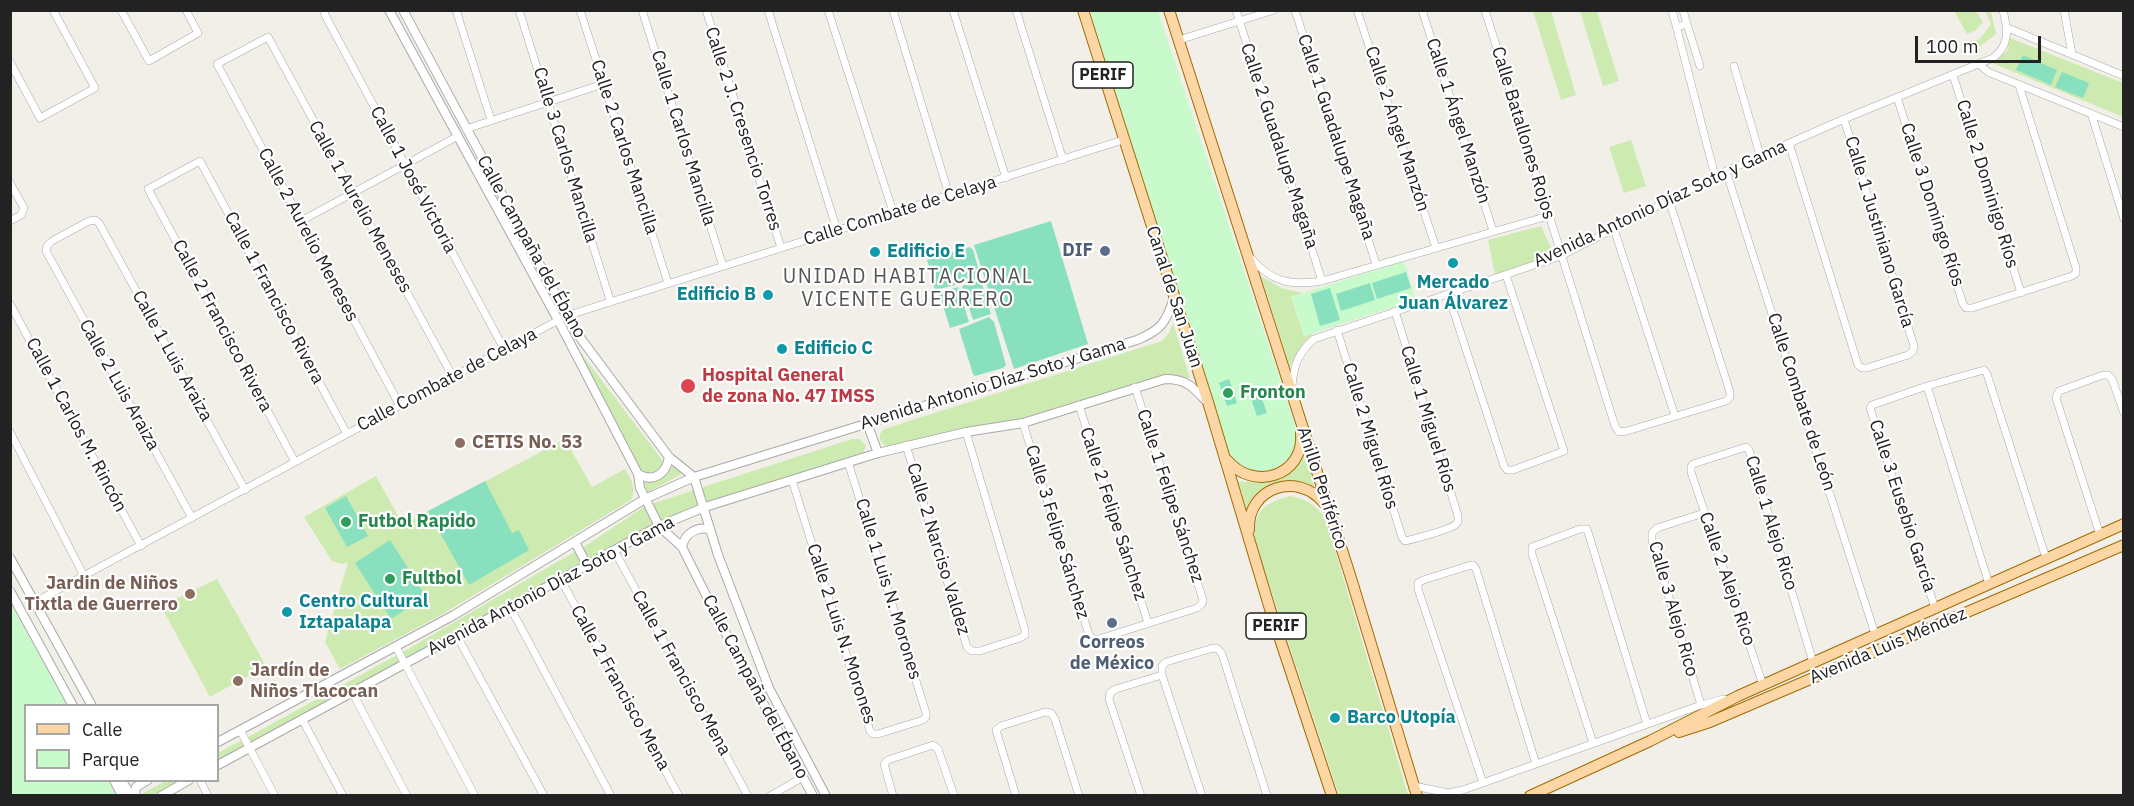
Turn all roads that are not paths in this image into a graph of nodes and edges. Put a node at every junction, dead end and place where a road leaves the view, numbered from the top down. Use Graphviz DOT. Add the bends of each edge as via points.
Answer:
graph roads {
  1 [pos="53,10"];
  2 [pos="121,10"];
  3 [pos="186,10"];
  4 [pos="324,10"];
  5 [pos="389,10"];
  6 [pos="403,10"];
  7 [pos="456,10"];
  8 [pos="519,10"];
  9 [pos="580,10"];
  10 [pos="642,10"];
  11 [pos="706,10"];
  12 [pos="768,10"];
  13 [pos="828,10"];
  14 [pos="893,10"];
  15 [pos="953,10"];
  16 [pos="1016,10"];
  17 [pos="1083,10"];
  18 [pos="1169,10"];
  19 [pos="1236,10"];
  20 [pos="1274,10"];
  21 [pos="1295,10"];
  22 [pos="1358,10"];
  23 [pos="1422,10"];
  24 [pos="1485,10"];
  25 [pos="1672,10"];
  26 [pos="1683,10"];
  27 [pos="2003,10"];
  28 [pos="2064,10"];
  29 [pos="1239,21"];
  30 [pos="1687,24"];
  31 [pos="1677,27"];
  32 [pos="2008,28"];
  33 [pos="1179,40"];
  34 [pos="423,48"];
  35 [pos="413,54"];
  36 [pos="2072,54"];
  37 [pos="10,62"];
  38 [pos="217,64"];
  39 [pos="1978,64"];
  40 [pos="1700,66"];
  41 [pos="1734,66"];
  42 [pos="1953,75"];
  43 [pos="2124,76"];
  44 [pos="603,84"];
  45 [pos="2019,85"];
  46 [pos="1898,97"];
  47 [pos="548,102"];
  48 [pos="2091,113"];
  49 [pos="1844,119"];
  50 [pos="491,120"];
  51 [pos="2124,127"];
  52 [pos="466,129"];
  53 [pos="458,136"];
  54 [pos="1123,140"];
  55 [pos="1789,143"];
  56 [pos="1760,155"];
  57 [pos="1063,160"];
  58 [pos="405,164"];
  59 [pos="1726,171"];
  60 [pos="1715,176"];
  61 [pos="1006,177"];
  62 [pos="10,183"];
  63 [pos="148,189"];
  64 [pos="352,193"];
  65 [pos="949,195"];
  66 [pos="1669,200"];
  67 [pos="894,212"];
  68 [pos="1548,216"];
  69 [pos="2124,219"];
  70 [pos="10,221"];
  71 [pos="301,221"];
  72 [pos="1614,229"];
  73 [pos="837,230"];
  74 [pos="1494,231"];
  75 [pos="781,248"];
  76 [pos="1436,248"];
  77 [pos="46,251"];
  78 [pos="1248,254"];
  79 [pos="1561,256"];
  80 [pos="1376,264"];
  81 [pos="723,266"];
  82 [pos="1506,275"];
  83 [pos="1322,281"];
  84 [pos="668,283"];
  85 [pos="2021,293"];
  86 [pos="1448,294"];
  87 [pos="1174,298"];
  88 [pos="610,300"];
  89 [pos="10,304"];
  90 [pos="1395,311"];
  91 [pos="562,318"];
  92 [pos="1337,330"];
  93 [pos="504,349"];
  94 [pos="453,377"];
  95 [pos="1927,386"];
  96 [pos="1135,387"];
  97 [pos="1291,394"];
  98 [pos="1208,402"];
  99 [pos="1079,405"];
  100 [pos="400,406"];
  101 [pos="2124,413"];
  102 [pos="1675,416"];
  103 [pos="1300,421"];
  104 [pos="867,423"];
  105 [pos="1023,423"];
  106 [pos="10,432"];
  107 [pos="966,432"];
  108 [pos="347,434"];
  109 [pos="906,445"];
  110 [pos="878,453"];
  111 [pos="1224,455"];
  112 [pos="669,457"];
  113 [pos="295,462"];
  114 [pos="848,462"];
  115 [pos="1691,472"];
  116 [pos="638,474"];
  117 [pos="694,477"];
  118 [pos="792,480"];
  119 [pos="245,490"];
  120 [pos="645,499"];
  121 [pos="705,507"];
  122 [pos="1328,508"];
  123 [pos="1704,513"];
  124 [pos="192,518"];
  125 [pos="2124,525"];
  126 [pos="659,526"];
  127 [pos="710,529"];
  128 [pos="2100,535"];
  129 [pos="1250,538"];
  130 [pos="1405,541"];
  131 [pos="575,542"];
  132 [pos="2124,545"];
  133 [pos="141,546"];
  134 [pos="682,547"];
  135 [pos="614,550"];
  136 [pos="10,558"];
  137 [pos="2046,558"];
  138 [pos="587,565"];
  139 [pos="84,576"];
  140 [pos="561,580"];
  141 [pos="1989,584"];
  142 [pos="10,591"];
  143 [pos="35,602"];
  144 [pos="510,608"];
  145 [pos="1935,608"];
  146 [pos="1148,623"];
  147 [pos="1875,634"];
  148 [pos="457,636"];
  149 [pos="396,647"];
  150 [pos="1813,662"];
  151 [pos="405,664"];
  152 [pos="1162,675"];
  153 [pos="1763,685"];
  154 [pos="352,692"];
  155 [pos="1738,696"];
  156 [pos="72,704"];
  157 [pos="91,704"];
  158 [pos="1701,705"];
  159 [pos="926,717"];
  160 [pos="303,719"];
  161 [pos="1647,724"];
  162 [pos="240,730"];
  163 [pos="219,741"];
  164 [pos="1650,741"];
  165 [pos="1593,743"];
  166 [pos="250,747"];
  167 [pos="219,764"];
  168 [pos="1536,764"];
  169 [pos="803,777"];
  170 [pos="185,782"];
  171 [pos="1483,783"];
  172 [pos="1416,791"];
  173 [pos="161,795"];
  174 [pos="275,795"];
  175 [pos="343,795"];
  176 [pos="407,795"];
  177 [pos="475,795"];
  178 [pos="544,795"];
  179 [pos="611,795"];
  180 [pos="679,795"];
  181 [pos="748,795"];
  182 [pos="770,795"];
  183 [pos="813,795"];
  184 [pos="826,795"];
  185 [pos="893,795"];
  186 [pos="954,795"];
  187 [pos="1016,795"];
  188 [pos="1079,795"];
  189 [pos="1141,795"];
  190 [pos="1202,795"];
  191 [pos="1267,795"];
  192 [pos="1332,795"];
  193 [pos="1530,795"];
  1 -- 37 [label="street" via="95,88 40,118"];
  2 -- 3 [label="street" via="149,61 198,33"];
  4 -- 58 [label="street, Calle 1 José Victoria"];
  5 -- 35 [label="street, Calle Campaña del Ébano"];
  6 -- 34 [label="street, Calle Campaña del Ébano"];
  7 -- 50 [label="street"];
  8 -- 47 [label="street, Calle 3 Carlos Mancilla"];
  9 -- 44 [label="street, Calle 2 Carlos Mancilla"];
  10 -- 81 [label="street, Calle 1 Carlos Mancilla"];
  11 -- 75 [label="street, Calle 2 J. Cresencio Torres"];
  12 -- 73 [label="street"];
  13 -- 67 [label="street"];
  14 -- 65 [label="street"];
  15 -- 61 [label="street"];
  16 -- 57 [label="street"];
  17 -- 54 [label="main road, PERIF"];
  18 -- 33 [label="main road, Anillo Periférico"];
  19 -- 29 [label="street, Calle 2 Guadalupe Magaña"];
  20 -- 29 [label="street"];
  21 -- 80 [label="street, Calle 1 Guadalupe Magaña"];
  22 -- 76 [label="street, Calle 2 Ángel Manzón"];
  23 -- 74 [label="street, Calle 1 Ángel Manzón"];
  24 -- 68 [label="street, Calle Batallones Rojos"];
  25 -- 31 [label="street"];
  26 -- 30 [label="street"];
  27 -- 32 [label="street"];
  28 -- 36 [label="street"];
  29 -- 33 [label="street"];
  29 -- 83 [label="street, Calle 2 Guadalupe Magaña"];
  30 -- 31 [label="street"];
  30 -- 40 [label="street"];
  31 -- 60 [label="street"];
  32 -- 36 [label="street"];
  32 -- 39 [label="street, Avenida Antonio Díaz Soto y Gama" via="2004,48"];
  33 -- 78 [label="main road, Anillo Periférico"];
  34 -- 35 [label="street"];
  34 -- 52 [label="street, Calle Campaña del Ébano"];
  35 -- 53 [label="street, Calle Campaña del Ébano"];
  36 -- 43 [label="street"];
  38 -- 64 [label="street, Calle 1 Aurelio Meneses" via="268,37"];
  38 -- 71 [label="street, Calle 2 Aurelio Meneses"];
  39 -- 42 [label="street, Avenida Antonio Díaz Soto y Gama"];
  39 -- 45 [label="street"];
  41 -- 56 [label="street"];
  42 -- 46 [label="street, Avenida Antonio Díaz Soto y Gama"];
  42 -- 85 [label="street, Calle 2 Dominigo Ríos"];
  44 -- 47 [label="street"];
  44 -- 84 [label="street, Calle 2 Carlos Mancilla"];
  45 -- 48 [label="street"];
  45 -- 85 [label="street" via="2076,268 2072,276"];
  46 -- 49 [label="street, Avenida Antonio Díaz Soto y Gama"];
  46 -- 85 [label="street, Calle 3 Domingo Ríos" via="1963,304 1972,308"];
  47 -- 50 [label="street"];
  47 -- 88 [label="street, Calle 3 Carlos Mancilla"];
  48 -- 51 [label="street"];
  48 -- 69 [label="street"];
  49 -- 55 [label="street, Avenida Antonio Díaz Soto y Gama"];
  49 -- 55 [label="street, Calle 1 Justiniano García" via="1914,346 1908,355 1867,369 1858,365"];
  50 -- 52 [label="street"];
  52 -- 91 [label="street, Calle Campaña del Ébano"];
  53 -- 58 [label="street"];
  53 -- 91 [label="street, Calle Campaña del Ébano"];
  54 -- 57 [label="street, Calle Combate de Celaya"];
  54 -- 87 [label="main road, Canal de San Juan / PERIF"];
  55 -- 56 [label="street, Avenida Antonio Díaz Soto y Gama"];
  56 -- 59 [label="street, Avenida Antonio Díaz Soto y Gama"];
  57 -- 61 [label="street, Calle Combate de Celaya"];
  58 -- 64 [label="street"];
  58 -- 93 [label="street, Calle 1 José Victoria"];
  59 -- 60 [label="street, Avenida Antonio Díaz Soto y Gama"];
  59 -- 147 [label="street, Calle Combate de León"];
  60 -- 66 [label="street, Avenida Antonio Díaz Soto y Gama"];
  61 -- 65 [label="street, Calle Combate de Celaya"];
  62 -- 70 [label="street" via="24,208 21,215"];
  63 -- 108 [label="street, Calle 1 Francisco Rivera" via="200,161"];
  63 -- 113 [label="street, Calle 2 Francisco Rivera"];
  64 -- 71 [label="street"];
  64 -- 94 [label="street, Calle 1 Aurelio Meneses"];
  65 -- 67 [label="street, Calle Combate de Celaya"];
  66 -- 72 [label="street, Avenida Antonio Díaz Soto y Gama"];
  66 -- 102 [label="street" via="1730,392 1726,401"];
  67 -- 73 [label="street, Calle Combate de Celaya"];
  68 -- 74 [label="street"];
  68 -- 79 [label="street, Calle Batallones Rojos"];
  71 -- 100 [label="street, Calle 2 Aurelio Meneses"];
  72 -- 79 [label="street, Avenida Antonio Díaz Soto y Gama"];
  72 -- 102 [label="street"];
  73 -- 75 [label="street, Calle Combate de Celaya"];
  74 -- 76 [label="street"];
  75 -- 81 [label="street, Calle Combate de Celaya"];
  76 -- 80 [label="street"];
  77 -- 119 [label="street, Calle 1 Luis Araiza" via="52,241 89,221 99,223"];
  77 -- 124 [label="street, Calle 2 Luis Araiza"];
  78 -- 83 [label="street" via="1273,277 1301,285"];
  78 -- 97 [label="main road, Anillo Periférico"];
  79 -- 82 [label="street, Avenida Antonio Díaz Soto y Gama"];
  79 -- 102 [label="street, Calle Batallones Rojos" via="1619,432"];
  80 -- 83 [label="street"];
  81 -- 84 [label="street, Calle Combate de Celaya"];
  82 -- 86 [label="street, Avenida Antonio Díaz Soto y Gama"];
  82 -- 86 [label="street" via="1564,452 1513,470 1504,466"];
  84 -- 88 [label="street, Calle Combate de Celaya"];
  86 -- 90 [label="street, Avenida Antonio Díaz Soto y Gama"];
  87 -- 98 [label="main road, Canal de San Juan / PERIF"];
  87 -- 104 [label="street, Avenida Antonio Díaz Soto y Gama" via="1167,320 1154,333 1137,340"];
  88 -- 91 [label="street, Calle Combate de Celaya"];
  89 -- 133 [label="street, Calle 1 Carlos M. Rincón"];
  90 -- 92 [label="street, Avenida Antonio Díaz Soto y Gama"];
  90 -- 130 [label="street, Calle 1 Miguel Ríos" via="1458,516 1455,525"];
  91 -- 93 [label="street, Calle Combate de Celaya"];
  91 -- 112 [label="street, Calle Campaña del Ébano"];
  91 -- 116 [label="street, Calle Campaña del Ébano"];
  92 -- 97 [label="street, Avenida Antonio Díaz Soto y Gama" via="1314,339 1304,348 1297,358"];
  92 -- 130 [label="street, Calle 2 Miguel Ríos"];
  93 -- 94 [label="street, Calle Combate de Celaya"];
  94 -- 100 [label="street, Calle Combate de Celaya"];
  95 -- 137 [label="street" via="1984,370 1987,374"];
  95 -- 141 [label="street"];
  95 -- 145 [label="street, Calle 3 Eusebio García" via="1870,408"];
  96 -- 98 [label="street, Avenida Antonio Díaz Soto y Gama" via="1179,379"];
  96 -- 99 [label="street, Avenida Antonio Díaz Soto y Gama"];
  96 -- 146 [label="street, Calle 1 Felipe Sánchez" via="1203,600 1197,608"];
  97 -- 103 [label="main road, Anillo Periférico"];
  98 -- 111 [label="main road, Canal de San Juan / PERIF"];
  99 -- 105 [label="street, Avenida Antonio Díaz Soto y Gama"];
  99 -- 146 [label="street, Calle 2 Felipe Sánchez"];
  100 -- 108 [label="street, Calle Combate de Celaya"];
  101 -- 128 [label="street" via="2108,375 2059,391 2056,399"];
  103 -- 111 [label="main road" via="1302,441 1296,457 1275,475 1250,477 1234,469"];
  103 -- 122 [label="main road, Anillo Periférico"];
  104 -- 110 [label="street"];
  104 -- 117 [label="street, Avenida Antonio Díaz Soto y Gama"];
  105 -- 107 [label="street, Avenida Antonio Díaz Soto y Gama"];
  105 -- 146 [label="street, Calle 3 Felipe Sánchez" via="1089,635 1093,639"];
  106 -- 139 [label="street"];
  107 -- 109 [label="street, Avenida Antonio Díaz Soto y Gama"];
  107 -- 109 [label="street, Calle 2 Narciso Valdez" via="1025,630 1020,639 980,651 967,647"];
  108 -- 113 [label="street, Calle Combate de Celaya"];
  109 -- 110 [label="street, Avenida Antonio Díaz Soto y Gama"];
  110 -- 114 [label="street, Avenida Antonio Díaz Soto y Gama"];
  111 -- 129 [label="main road, PERIF"];
  112 -- 116 [label="street" via="668,466 657,476 645,478"];
  112 -- 117 [label="street, Calle Campaña del Ébano"];
  113 -- 119 [label="street, Calle Combate de Celaya"];
  114 -- 118 [label="street, Avenida Antonio Díaz Soto y Gama"];
  114 -- 159 [label="street, Calle 1 Luis N. Morones"];
  115 -- 123 [label="street, Calle 2 Alejo Rico"];
  115 -- 150 [label="street, Calle 1 Alejo Rico" via="1693,464 1746,447 1749,450"];
  116 -- 120 [label="street, Calle Campaña del Ébano"];
  117 -- 120 [label="street, Avenida Antonio Díaz Soto y Gama"];
  117 -- 121 [label="street, Calle Campaña del Ébano"];
  118 -- 121 [label="street, Avenida Antonio Díaz Soto y Gama"];
  118 -- 159 [label="street, Calle 2 Luis N. Morones" via="870,731 878,734"];
  119 -- 124 [label="street, Calle Combate de Celaya"];
  120 -- 126 [label="street, Calle Campaña del Ébano"];
  120 -- 131 [label="street, Avenida Antonio Díaz Soto y Gama"];
  121 -- 126 [label="street, Avenida Antonio Díaz Soto y Gama"];
  121 -- 127 [label="street, Calle Campaña del Ébano"];
  122 -- 129 [label="main road" via="1317,495 1302,487 1279,487 1255,504 1249,520"];
  122 -- 172 [label="main road, Anillo Periférico"];
  123 -- 153 [label="street, Calle 2 Alejo Rico"];
  123 -- 158 [label="street, Calle 3 Alejo Rico" via="1652,533"];
  124 -- 133 [label="street, Calle Combate de Celaya"];
  125 -- 128 [label="main road, Avenida Luis Méndez"];
  126 -- 134 [label="street, Calle Campaña del Ébano"];
  126 -- 135 [label="street, Avenida Antonio Díaz Soto y Gama"];
  127 -- 134 [label="street" via="694,530"];
  127 -- 184 [label="street, Calle Campaña del Ébano" via="769,688"];
  128 -- 137 [label="main road, Avenida Luis Méndez"];
  129 -- 192 [label="main road, PERIF"];
  131 -- 138 [label="street"];
  131 -- 149 [label="street, Avenida Antonio Díaz Soto y Gama"];
  132 -- 164 [label="main road, Avenida Luis Méndez" via="1710,722"];
  133 -- 139 [label="street, Calle Combate de Celaya"];
  134 -- 169 [label="street, Calle Campaña del Ébano"];
  135 -- 138 [label="street, Avenida Antonio Díaz Soto y Gama"];
  135 -- 181 [label="street, Calle 1 Francisco Mena"];
  136 -- 143 [label="street"];
  137 -- 141 [label="main road, Avenida Luis Méndez"];
  138 -- 140 [label="street, Avenida Antonio Díaz Soto y Gama"];
  139 -- 143 [label="street, Calle Combate de Celaya"];
  140 -- 144 [label="street, Avenida Antonio Díaz Soto y Gama"];
  140 -- 180 [label="street, Calle 2 Francisco Mena"];
  141 -- 145 [label="main road, Avenida Luis Méndez"];
  142 -- 156 [label="street"];
  143 -- 157 [label="street"];
  144 -- 148 [label="street, Avenida Antonio Díaz Soto y Gama"];
  144 -- 179 [label="street"];
  145 -- 147 [label="main road, Avenida Luis Méndez"];
  147 -- 150 [label="main road, Avenida Luis Méndez"];
  148 -- 151 [label="street, Avenida Antonio Díaz Soto y Gama"];
  148 -- 178 [label="street"];
  149 -- 151 [label="street"];
  149 -- 162 [label="street, Avenida Antonio Díaz Soto y Gama"];
  150 -- 153 [label="main road, Avenida Luis Méndez"];
  151 -- 154 [label="street, Avenida Antonio Díaz Soto y Gama"];
  151 -- 177 [label="street"];
  152 -- 189 [label="street" via="1110,693"];
  152 -- 190 [label="street"];
  152 -- 191 [label="street" via="1166,662 1218,649"];
  153 -- 155 [label="main road, Avenida Luis Méndez"];
  154 -- 160 [label="street, Avenida Antonio Díaz Soto y Gama"];
  154 -- 176 [label="street"];
  155 -- 158 [label="street, Avenida Luis Méndez"];
  155 -- 164 [label="main road, Avenida Luis Méndez"];
  158 -- 161 [label="street, Avenida Luis Méndez"];
  160 -- 166 [label="street, Avenida Antonio Díaz Soto y Gama"];
  160 -- 175 [label="street"];
  161 -- 165 [label="street, Avenida Luis Méndez"];
  161 -- 165 [label="street" via="1587,529 1580,529 1532,547 1532,554"];
  162 -- 163 [label="street, Avenida Antonio Díaz Soto y Gama"];
  162 -- 166 [label="street"];
  164 -- 193 [label="main road, Avenida Luis Méndez"];
  165 -- 168 [label="street, Avenida Luis Méndez"];
  166 -- 167 [label="street, Avenida Antonio Díaz Soto y Gama"];
  166 -- 174 [label="street"];
  168 -- 171 [label="street, Avenida Luis Méndez"];
  168 -- 171 [label="street" via="1476,569 1473,565 1423,580 1418,589"];
  169 -- 182 [label="street"];
  169 -- 183 [label="street, Calle Campaña del Ébano"];
  170 -- 173 [label="street"];
  171 -- 172 [label="street, Avenida Luis Méndez" via="1448,793"];
  185 -- 186 [label="street" via="884,764 933,745 938,749"];
  187 -- 188 [label="street" via="996,730 1045,712 1051,713"];
}
